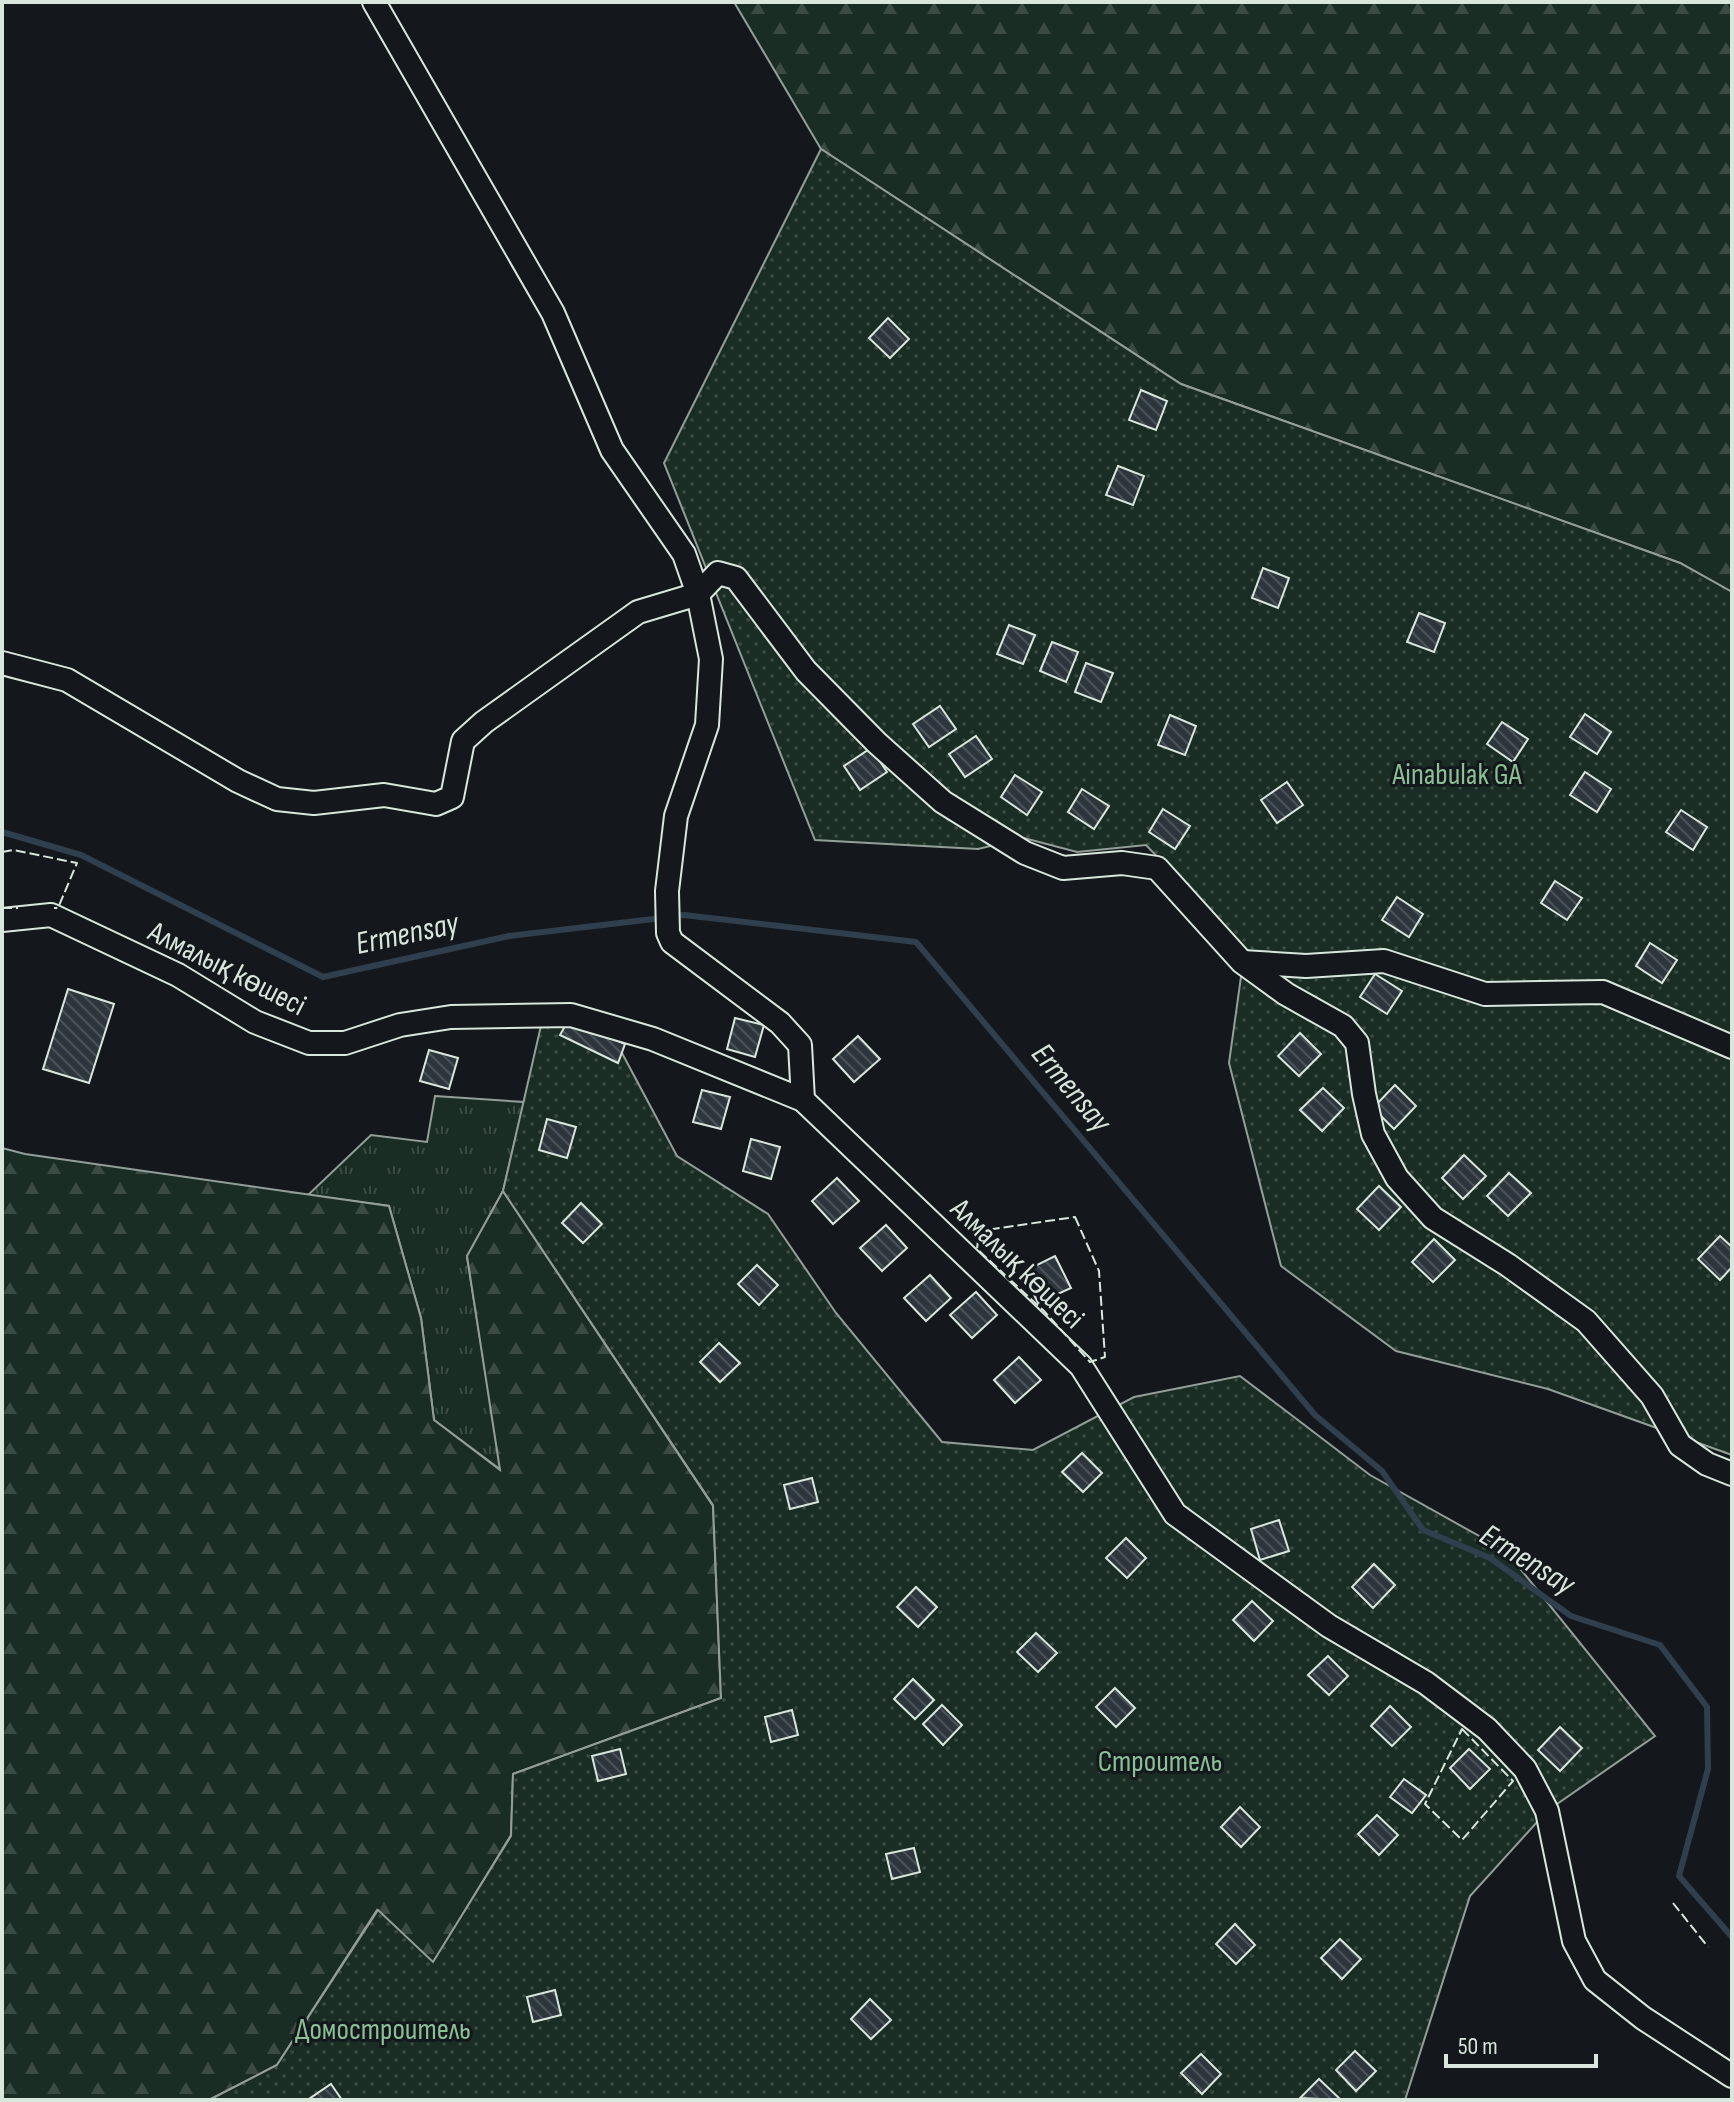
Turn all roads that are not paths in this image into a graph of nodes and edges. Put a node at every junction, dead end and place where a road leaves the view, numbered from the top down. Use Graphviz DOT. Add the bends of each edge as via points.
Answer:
graph roads {
  1 [pos="374,2"];
  2 [pos="698,594"];
  3 [pos="2,663"];
  4 [pos="2,920"];
  5 [pos="1242,962"];
  6 [pos="1732,1047"];
  7 [pos="803,1100"];
  8 [pos="1732,1474"];
  9 [pos="1732,2076"];
  1 -- 2 [label="street" via="553,313 612,450 684,554"];
  2 -- 3 [label="street" via="638,612 484,722 463,741 452,797 436,804 384,795 314,803 277,799 67,680"];
  2 -- 5 [label="street" via="718,573 736,578 806,671 943,802 1025,853 1063,868 1122,863 1157,868"];
  2 -- 7 [label="street" via="711,659 707,725 676,816 668,933 672,942 780,1023 800,1045"];
  4 -- 7 [label="street, Алмалық көшесі" via="51,915 178,975 255,1022 309,1043 345,1043 400,1025 451,1017 571,1015 653,1039"];
  5 -- 6 [label="street" via="1306,966 1384,961 1485,994 1603,992"];
  5 -- 8 [label="street" via="1343,1026 1357,1043 1373,1134 1397,1178 1433,1218 1586,1321 1652,1396 1680,1445"];
  7 -- 9 [label="street, Алмалық көшесі" via="1081,1366 1175,1514 1329,1626 1426,1683 1525,1769 1547,1811 1574,1941 1595,1980"];
}
